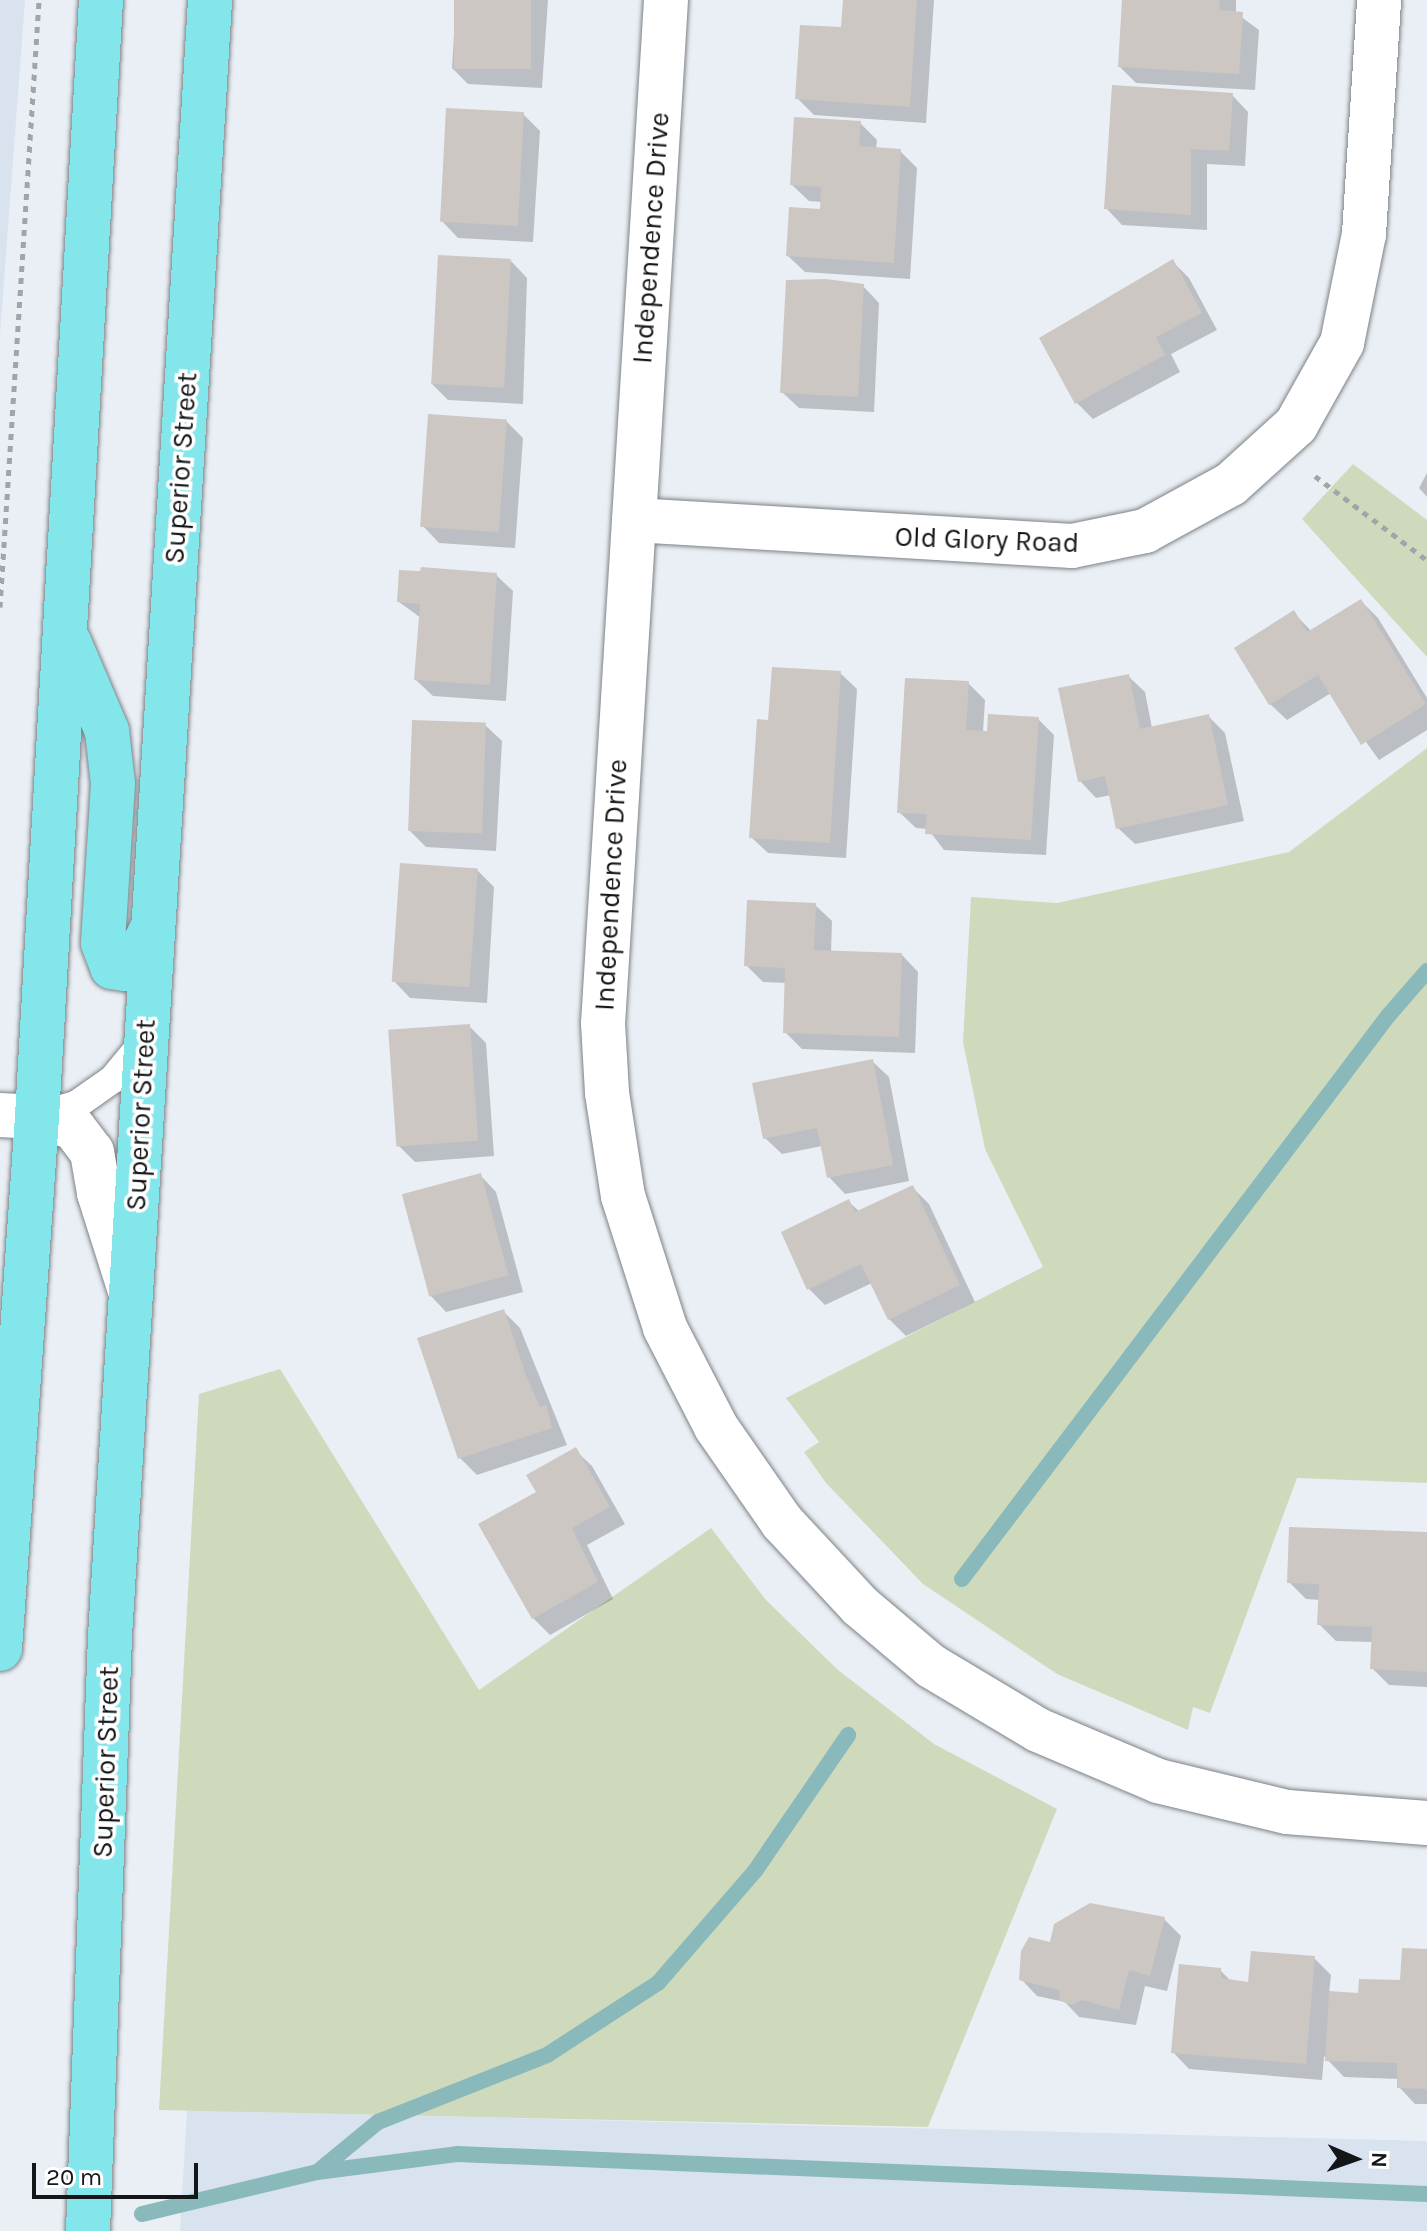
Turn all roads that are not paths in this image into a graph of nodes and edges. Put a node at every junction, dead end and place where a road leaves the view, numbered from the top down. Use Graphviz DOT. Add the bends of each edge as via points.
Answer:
graph roads {
  1 [pos="101,0"];
  2 [pos="210,0"];
  3 [pos="666,0"];
  4 [pos="1379,0"];
  5 [pos="634,520"];
  6 [pos="65,633"];
  7 [pos="153,927"];
  8 [pos="146,1039"];
  9 [pos="18,1116"];
  10 [pos="131,1294"];
  11 [pos="0,1649"];
  12 [pos="1427,1823"];
  13 [pos="88,2231"];
  1 -- 6 [label="main road"];
  2 -- 7 [label="main road, Superior Street"];
  3 -- 5 [label="street, Independence Drive"];
  4 -- 5 [label="street, Old Glory Road" via="1357,287 1328,374 1279,443 1231,484 1172,519 1124,537 1072,546"];
  5 -- 12 [label="street, Independence Drive" via="604,981 607,1093 623,1196 665,1328 716,1427 815,1559 931,1666 1077,1749 1169,1784 1287,1812"];
  6 -- 7 [label="main road" via="107,731 113,784 103,943 112,967 125,969 136,960"];
  6 -- 9 [label="main road"];
  7 -- 8 [label="main road, Superior Street"];
  8 -- 9 [label="lane" via="113,1079 76,1105"];
  8 -- 10 [label="main road, Superior Street"];
  9 -- 10 [label="street" via="73,1127 92,1152 99,1193"];
  9 -- 11 [label="main road"];
  10 -- 13 [label="main road, Superior Street" via="110,1636"];
}
